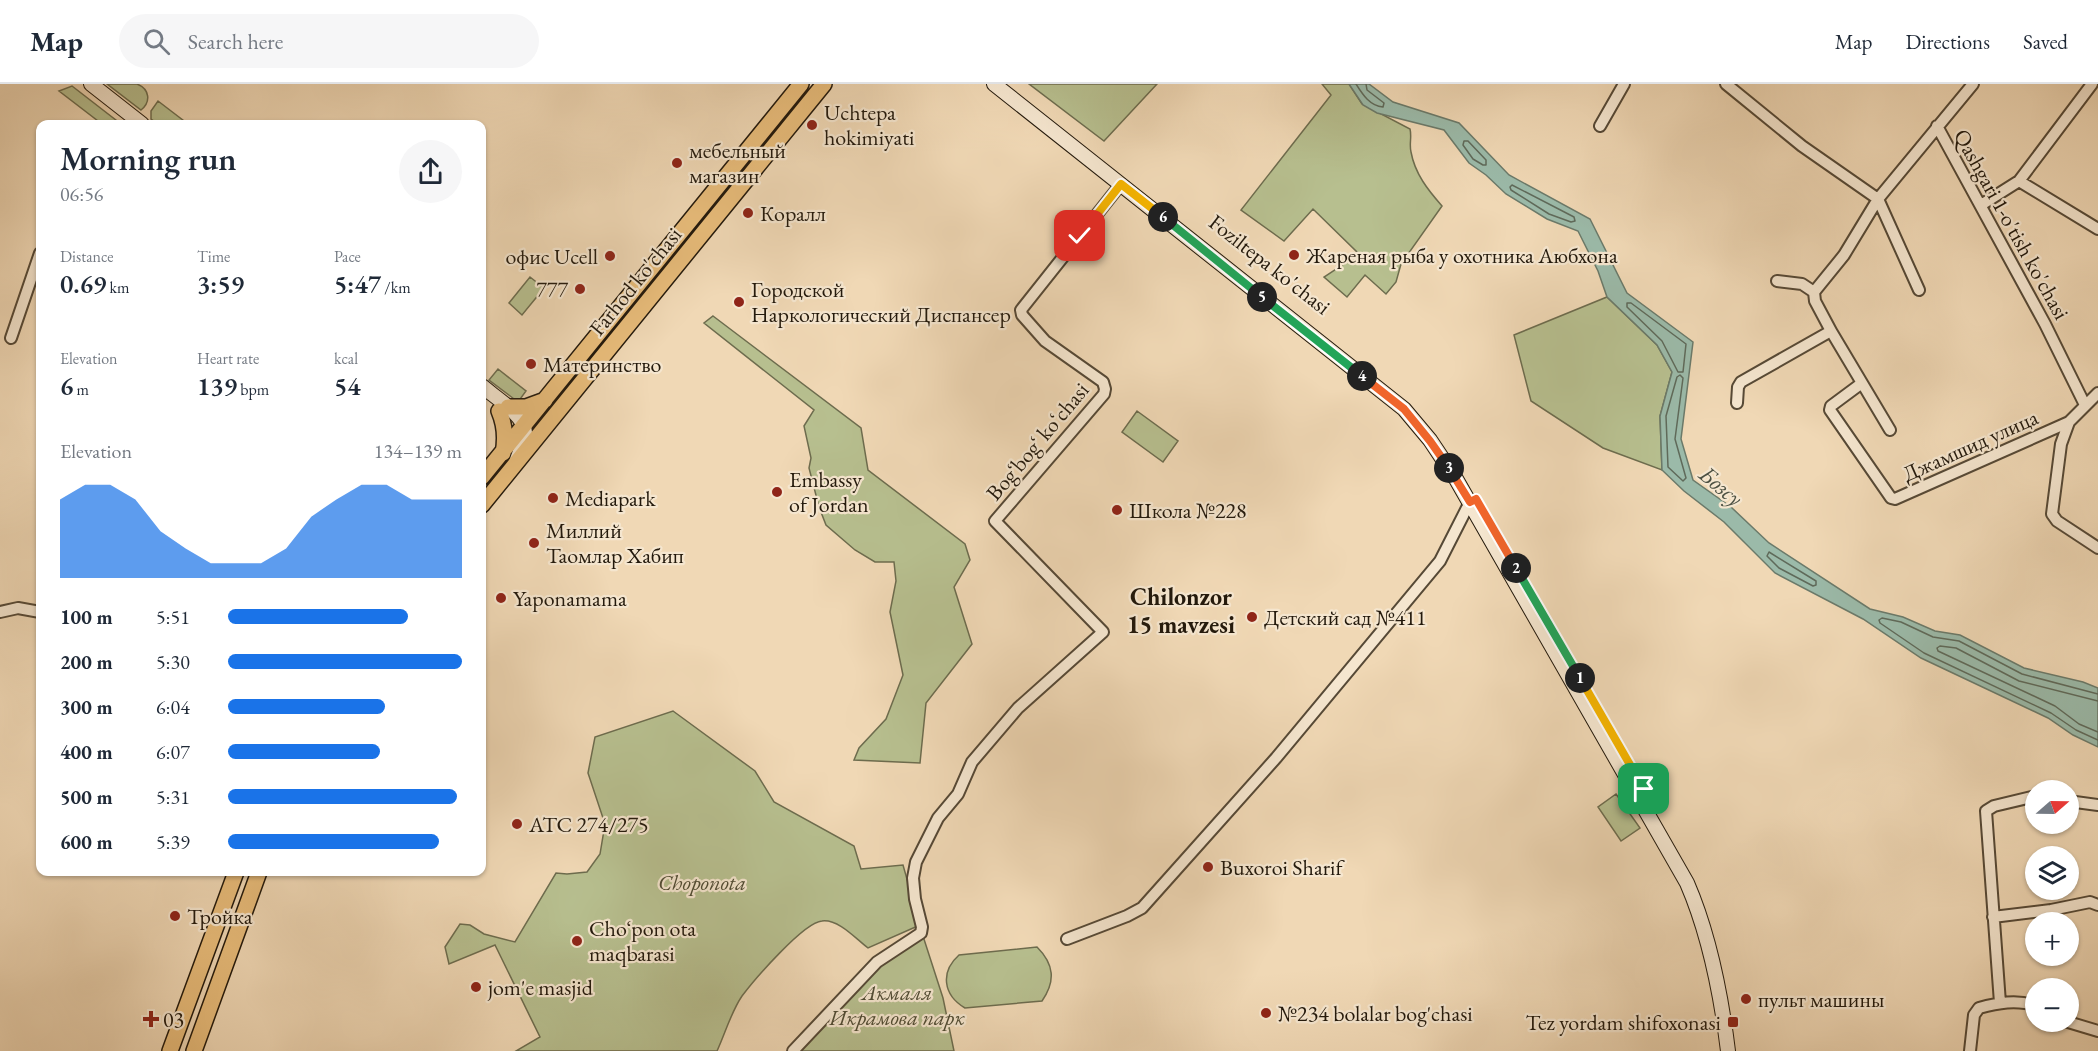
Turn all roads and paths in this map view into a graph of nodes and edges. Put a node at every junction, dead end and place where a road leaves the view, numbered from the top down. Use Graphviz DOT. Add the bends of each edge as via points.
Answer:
graph roads {
  1 [pos="79,84"];
  2 [pos="91,84"];
  3 [pos="801,84"];
  4 [pos="824,84"];
  5 [pos="994,84"];
  6 [pos="1009,84"];
  7 [pos="1624,84"];
  8 [pos="1726,84"];
  9 [pos="1973,84"];
  10 [pos="2092,84"];
  11 [pos="132,120"];
  12 [pos="133,120"];
  13 [pos="1600,126"];
  14 [pos="1937,126"];
  15 [pos="2019,181"];
  16 [pos="1121,184"];
  17 [pos="1878,199"];
  18 [pos="1981,205"];
  19 [pos="2098,229"];
  20 [pos="36,264"];
  21 [pos="1777,281"];
  22 [pos="1919,290"];
  23 [pos="1814,292"];
  24 [pos="1831,332"];
  25 [pos="10,338"];
  26 [pos="1862,383"];
  27 [pos="486,390"];
  28 [pos="2098,393"];
  29 [pos="486,400"];
  30 [pos="545,400"];
  31 [pos="1737,403"];
  32 [pos="2085,405"];
  33 [pos="503,409"];
  34 [pos="552,420"];
  35 [pos="2069,422"];
  36 [pos="524,426"];
  37 [pos="1890,430"];
  38 [pos="502,453"];
  39 [pos="517,463"];
  40 [pos="486,472"];
  41 [pos="486,500"];
  42 [pos="1473,500"];
  43 [pos="2098,548"];
  44 [pos="36,611"];
  45 [pos="0,612"];
  46 [pos="2025,799"];
  47 [pos="2079,802"];
  48 [pos="2098,805"];
  49 [pos="235,876"];
  50 [pos="257,878"];
  51 [pos="2098,905"];
  52 [pos="1993,917"];
  53 [pos="1067,939"];
  54 [pos="2000,1003"];
  55 [pos="2025,1003"];
  56 [pos="2079,1025"];
  57 [pos="2098,1031"];
  58 [pos="170,1051"];
  59 [pos="194,1051"];
  60 [pos="793,1051"];
  61 [pos="1728,1051"];
  62 [pos="1738,1051"];
  63 [pos="1970,1051"];
  1 -- 11 [label="main road"];
  2 -- 12 [label="main road"];
  3 -- 30 [label="main road, Farhod ko'chasi"];
  4 -- 34 [label="main road, Farhod ko'chasi"];
  5 -- 16 [label="main road, Foziltepa ko'chasi"];
  6 -- 42 [label="main road, Foziltepa ko'chasi" via="1407,403 1435,437"];
  7 -- 13 [label="street"];
  8 -- 17 [label="street" via="1802,146"];
  9 -- 14 [label="street"];
  10 -- 15 [label="street"];
  14 -- 17 [label="street"];
  14 -- 18 [label="street, Qashgari 1-o'tish ko'chasi"];
  15 -- 18 [label="street"];
  15 -- 19 [label="street"];
  16 -- 42 [label="main road, Foziltepa ko'chasi" via="1404,409"];
  16 -- 60 [label="street, Bogʻbogʻ koʻchasi" via="1021,310 1045,341 1104,382 1104,394 995,521 1102,632 1018,708 972,762 958,794 938,818 916,862 913,878 921,933 877,962"];
  17 -- 22 [label="street"];
  17 -- 23 [label="street" via="1844,255"];
  18 -- 32 [label="street, Qashgari 1-o'tish ko'chasi"];
  20 -- 25 [label="street"];
  21 -- 23 [label="street" via="1802,284"];
  23 -- 24 [label="street"];
  24 -- 26 [label="street"];
  24 -- 31 [label="street" via="1742,382"];
  26 -- 35 [label="street, Джамшид улица" via="1830,410 1895,499"];
  26 -- 37 [label="street"];
  27 -- 33 [label="main road"];
  28 -- 32 [label="street, Джамшид улица"];
  29 -- 33 [label="main road"];
  30 -- 33 [label="main road"];
  30 -- 36 [label="main road, Farhod ko'chasi"];
  32 -- 35 [label="street, Джамшид улица"];
  33 -- 36 [label="main road"];
  33 -- 38 [label="main road"];
  34 -- 36 [label="main road"];
  34 -- 39 [label="main road, Farhod ko'chasi"];
  35 -- 43 [label="street, Джамшид улица" via="2061,444 2052,513 2057,521"];
  36 -- 38 [label="main road, Farhod ko'chasi"];
  36 -- 39 [label="main road"];
  38 -- 40 [label="main road, Farhod ko'chasi"];
  39 -- 41 [label="main road, Farhod ko'chasi"];
  42 -- 53 [label="street" via="1464,509 1445,554 1433,570 1276,758 1142,908"];
  42 -- 61 [label="main road, Foziltepa ko'chasi" via="1687,883 1708,945"];
  42 -- 62 [label="main road, Foziltepa ko'chasi" via="1621,748 1697,886 1716,943"];
  44 -- 45 [label="street" via="18,608"];
  46 -- 52 [label="street" via="1986,811"];
  47 -- 48 [label="street"];
  49 -- 58 [label="main road"];
  50 -- 59 [label="main road"];
  51 -- 52 [label="street" via="2090,902"];
  52 -- 54 [label="street"];
  54 -- 55 [label="street"];
  54 -- 63 [label="street" via="1976,1011"];
  56 -- 57 [label="street"];
}
